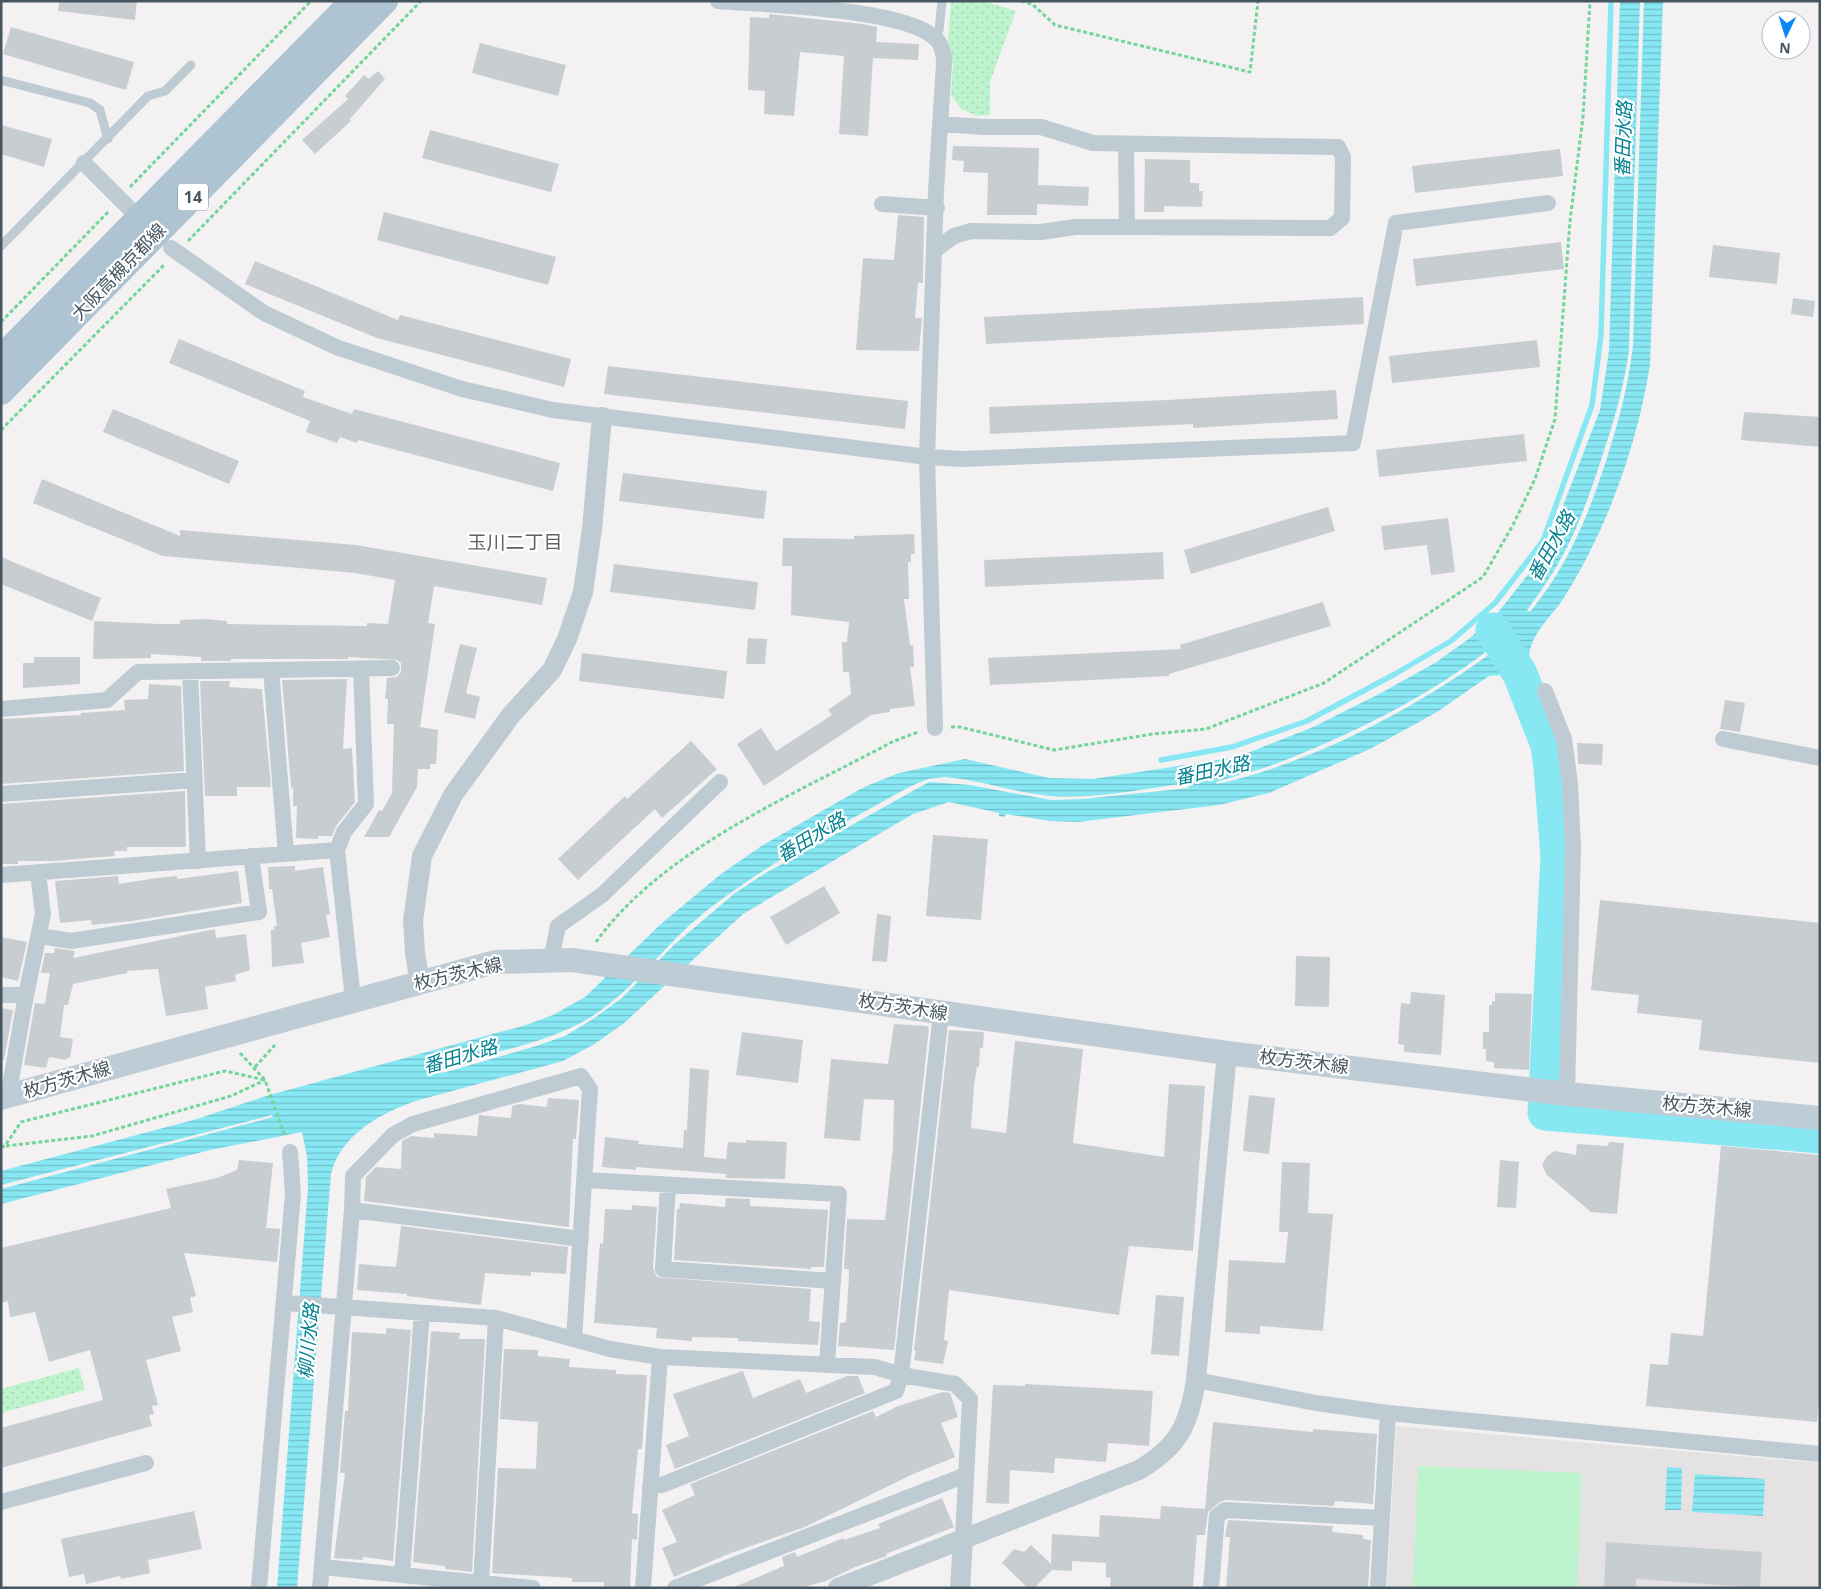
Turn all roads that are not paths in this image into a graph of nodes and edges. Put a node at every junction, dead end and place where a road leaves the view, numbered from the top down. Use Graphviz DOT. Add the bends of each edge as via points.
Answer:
graph roads {
  1 [pos="353,1"];
  2 [pos="385,1"];
  3 [pos="718,1"];
  4 [pos="942,1"];
  5 [pos="934,37"];
  6 [pos="191,65"];
  7 [pos="1,80"];
  8 [pos="940,124"];
  9 [pos="108,139"];
  10 [pos="1126,144"];
  11 [pos="84,163"];
  12 [pos="126,199"];
  13 [pos="1548,203"];
  14 [pos="882,204"];
  15 [pos="937,208"];
  16 [pos="1127,227"];
  17 [pos="1,246"];
  18 [pos="173,250"];
  19 [pos="935,250"];
  20 [pos="1,358"];
  21 [pos="1,392"];
  22 [pos="602,417"];
  23 [pos="927,457"];
  24 [pos="392,668"];
  25 [pos="361,669"];
  26 [pos="271,670"];
  27 [pos="190,671"];
  28 [pos="1546,691"];
  29 [pos="1,709"];
  30 [pos="934,728"];
  31 [pos="1723,739"];
  32 [pos="1820,758"];
  33 [pos="195,780"];
  34 [pos="720,782"];
  35 [pos="1,794"];
  36 [pos="336,850"];
  37 [pos="286,854"];
  38 [pos="251,856"];
  39 [pos="198,860"];
  40 [pos="38,872"];
  41 [pos="1,875"];
  42 [pos="40,936"];
  43 [pos="551,960"];
  44 [pos="420,983"];
  45 [pos="1,995"];
  46 [pos="26,995"];
  47 [pos="353,1000"];
  48 [pos="941,1013"];
  49 [pos="1227,1053"];
  50 [pos="1562,1094"];
  51 [pos="4,1098"];
  52 [pos="1820,1118"];
  53 [pos="290,1152"];
  54 [pos="584,1180"];
  55 [pos="668,1185"];
  56 [pos="352,1210"];
  57 [pos="581,1239"];
  58 [pos="833,1281"];
  59 [pos="291,1303"];
  60 [pos="338,1306"];
  61 [pos="422,1313"];
  62 [pos="496,1318"];
  63 [pos="574,1339"];
  64 [pos="660,1357"];
  65 [pos="827,1363"];
  66 [pos="901,1375"];
  67 [pos="1196,1380"];
  68 [pos="1388,1413"];
  69 [pos="1820,1454"];
  70 [pos="146,1463"];
  71 [pos="966,1475"];
  72 [pos="650,1486"];
  73 [pos="1,1502"];
  74 [pos="1381,1518"];
  75 [pos="964,1538"];
  76 [pos="322,1568"];
  77 [pos="402,1575"];
  78 [pos="481,1583"];
  79 [pos="259,1588"];
  80 [pos="320,1588"];
  81 [pos="533,1588"];
  82 [pos="643,1588"];
  83 [pos="675,1588"];
  84 [pos="838,1588"];
  85 [pos="960,1588"];
  86 [pos="1211,1588"];
  87 [pos="1378,1588"];
  1 -- 20 [label="main road, 大阪高槻京都線 / 14"];
  2 -- 21 [label="main road, 大阪高槻京都線 / 14"];
  3 -- 5 [label="street" via="867,14 901,23"];
  4 -- 5 [label="lane" via="939,30"];
  5 -- 8 [label="street" via="944,56"];
  6 -- 9 [label="lane" via="165,91 148,96"];
  7 -- 9 [label="lane" via="90,103 100,110"];
  8 -- 10 [label="street" via="1041,127 1094,143"];
  8 -- 15 [label="street"];
  9 -- 11 [label="lane"];
  10 -- 16 [label="street"];
  10 -- 16 [label="street" via="1338,147 1342,157 1342,218 1330,228"];
  11 -- 12 [label="street"];
  11 -- 17 [label="lane"];
  13 -- 23 [label="street" via="1396,223 1353,443 962,459"];
  14 -- 15 [label="street"];
  15 -- 19 [label="street"];
  16 -- 19 [label="street" via="1075,227 1041,232 971,231 954,236"];
  18 -- 22 [label="street" via="264,314 336,348 462,389 553,410"];
  19 -- 23 [label="street"];
  22 -- 23 [label="street"];
  22 -- 44 [label="street" via="583,592 567,639 552,670 511,716 453,795 422,856 413,921"];
  23 -- 30 [label="street"];
  24 -- 25 [label="street"];
  25 -- 26 [label="street"];
  25 -- 36 [label="street" via="366,804 344,832"];
  26 -- 27 [label="street"];
  26 -- 37 [label="street"];
  27 -- 29 [label="street" via="138,672 107,700"];
  27 -- 33 [label="street"];
  28 -- 50 [label="street" via="1564,739 1573,847"];
  31 -- 32 [label="street"];
  33 -- 35 [label="street"];
  33 -- 39 [label="street"];
  34 -- 43 [label="street" via="602,895 558,926"];
  36 -- 37 [label="street"];
  36 -- 47 [label="street"];
  37 -- 38 [label="street"];
  38 -- 39 [label="street"];
  38 -- 42 [label="street" via="259,912 71,941"];
  39 -- 40 [label="street"];
  40 -- 41 [label="street"];
  40 -- 42 [label="street" via="43,914"];
  42 -- 46 [label="street"];
  43 -- 44 [label="main road, 枚方茨木線" via="495,962"];
  43 -- 48 [label="main road, 枚方茨木線" via="594,962"];
  44 -- 47 [label="main road, 枚方茨木線"];
  45 -- 46 [label="street"];
  46 -- 51 [label="street"];
  47 -- 51 [label="main road, 枚方茨木線"];
  48 -- 49 [label="main road, 枚方茨木線"];
  48 -- 66 [label="street"];
  49 -- 50 [label="main road, 枚方茨木線"];
  49 -- 67 [label="street"];
  50 -- 52 [label="main road, 枚方茨木線"];
  53 -- 59 [label="street" via="293,1194"];
  54 -- 55 [label="street"];
  54 -- 56 [label="street" via="590,1089 581,1076 413,1124 393,1134 353,1176"];
  54 -- 57 [label="street"];
  55 -- 58 [label="street" via="663,1269"];
  55 -- 58 [label="street" via="839,1194"];
  56 -- 57 [label="street"];
  56 -- 60 [label="street"];
  57 -- 63 [label="street"];
  58 -- 65 [label="street"];
  59 -- 60 [label="street"];
  59 -- 79 [label="street"];
  60 -- 61 [label="street"];
  60 -- 76 [label="street"];
  61 -- 62 [label="street"];
  61 -- 77 [label="street"];
  62 -- 63 [label="street"];
  62 -- 78 [label="street"];
  63 -- 64 [label="street"];
  64 -- 65 [label="street"];
  64 -- 72 [label="street"];
  65 -- 66 [label="street" via="875,1367"];
  66 -- 71 [label="street" via="955,1384 970,1400"];
  66 -- 72 [label="street" via="896,1391 662,1485"];
  67 -- 68 [label="street"];
  67 -- 75 [label="street" via="1191,1410 1161,1457 1139,1470"];
  68 -- 69 [label="street"];
  68 -- 74 [label="street"];
  70 -- 73 [label="street"];
  71 -- 75 [label="street"];
  71 -- 83 [label="street"];
  72 -- 82 [label="street"];
  74 -- 86 [label="street" via="1225,1510 1217,1516"];
  74 -- 87 [label="street"];
  75 -- 84 [label="street"];
  75 -- 85 [label="street"];
  76 -- 77 [label="street"];
  76 -- 80 [label="street"];
  77 -- 78 [label="street"];
  78 -- 81 [label="street"];
}
